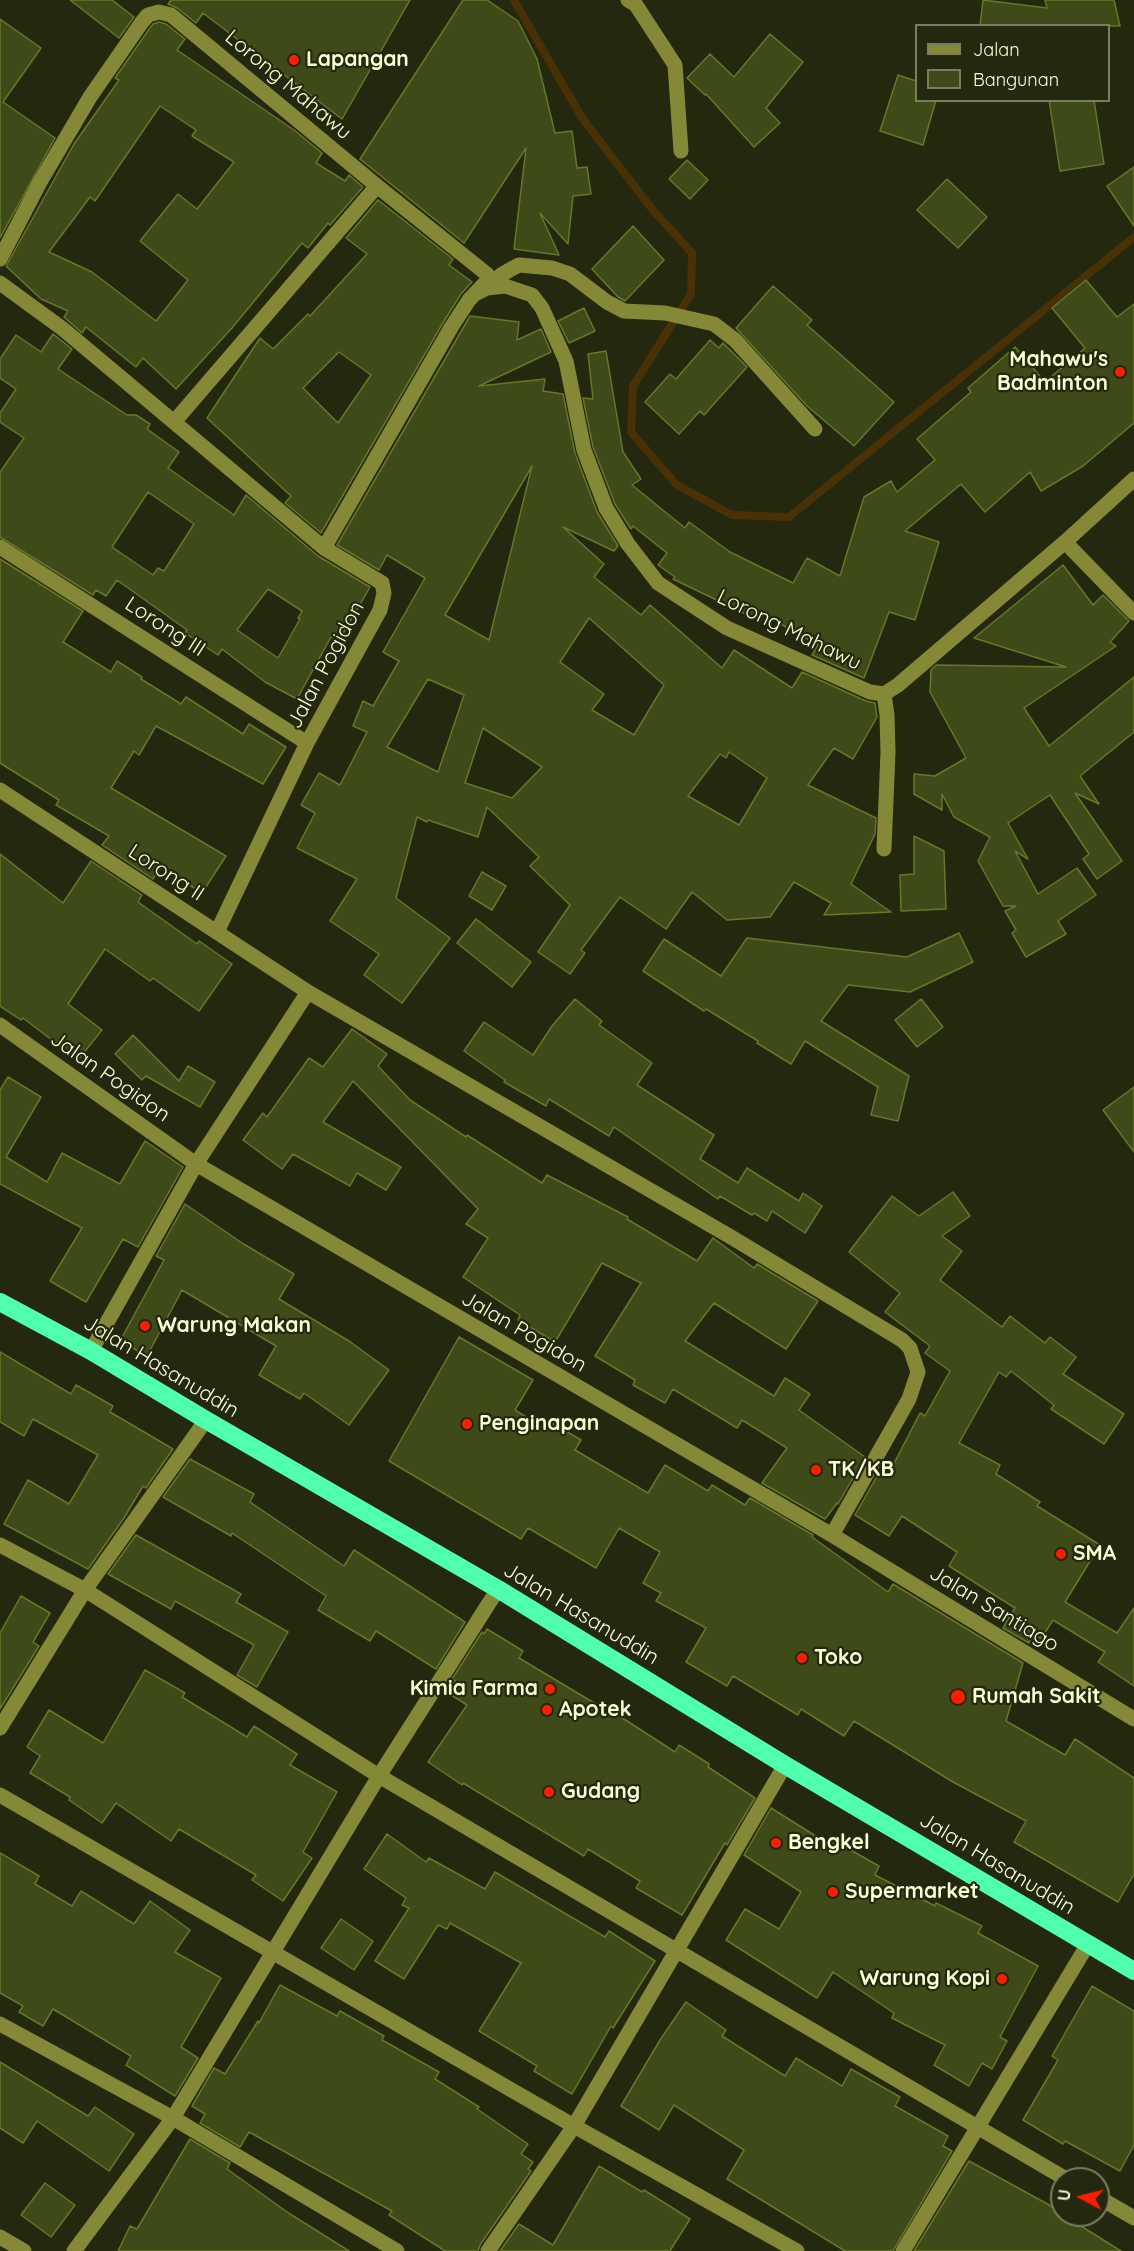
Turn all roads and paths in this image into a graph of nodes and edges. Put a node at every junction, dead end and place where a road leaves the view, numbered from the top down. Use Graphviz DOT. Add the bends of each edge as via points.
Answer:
graph roads {
  1 [pos="628,0"];
  2 [pos="681,151"];
  3 [pos="377,186"];
  4 [pos="0,259"];
  5 [pos="0,283"];
  6 [pos="496,287"];
  7 [pos="476,293"];
  8 [pos="174,422"];
  9 [pos="815,429"];
  10 [pos="1134,479"];
  11 [pos="1065,542"];
  12 [pos="0,547"];
  13 [pos="324,548"];
  14 [pos="1134,613"];
  15 [pos="884,694"];
  16 [pos="308,743"];
  17 [pos="0,790"];
  18 [pos="884,849"];
  19 [pos="217,932"];
  20 [pos="309,992"];
  21 [pos="0,1025"];
  22 [pos="196,1164"];
  23 [pos="0,1302"];
  24 [pos="91,1351"];
  25 [pos="206,1420"];
  26 [pos="832,1535"];
  27 [pos="0,1545"];
  28 [pos="498,1589"];
  29 [pos="85,1590"];
  30 [pos="1134,1719"];
  31 [pos="0,1728"];
  32 [pos="785,1765"];
  33 [pos="379,1776"];
  34 [pos="0,1795"];
  35 [pos="1088,1944"];
  36 [pos="677,1952"];
  37 [pos="273,1954"];
  38 [pos="1134,1971"];
  39 [pos="0,2024"];
  40 [pos="173,2118"];
  41 [pos="574,2127"];
  42 [pos="978,2129"];
  43 [pos="1050,2170"];
  44 [pos="1110,2204"];
  45 [pos="1134,2218"];
  46 [pos="0,2237"];
  47 [pos="24,2251"];
  48 [pos="74,2251"];
  49 [pos="397,2251"];
  50 [pos="488,2251"];
  51 [pos="798,2251"];
  52 [pos="903,2251"];
  1 -- 2 [label="street" via="636,5 675,65"];
  3 -- 4 [label="street, Lorong Mahawu" via="171,15 155,12 142,22 90,98"];
  3 -- 7 [label="street" via="488,275"];
  3 -- 8 [label="street"];
  5 -- 8 [label="street, Jalan Pogidon" via="63,329"];
  6 -- 7 [label="street, Lorong Mahawu"];
  6 -- 9 [label="street" via="501,275 513,268 552,268 570,274 620,310 665,313 714,324 726,331"];
  6 -- 15 [label="street, Lorong Mahawu" via="505,286 532,296 542,308 566,361 584,450 606,508 658,583 727,628 870,692"];
  7 -- 13 [label="street" via="452,326"];
  8 -- 13 [label="street, Jalan Pogidon"];
  10 -- 11 [label="street"];
  11 -- 14 [label="street"];
  11 -- 15 [label="street"];
  12 -- 16 [label="street, Lorong III"];
  13 -- 16 [label="street, Jalan Pogidon" via="373,576 382,583 384,592 380,610"];
  15 -- 18 [label="street" via="888,752"];
  16 -- 19 [label="street, Jalan Pogidon"];
  17 -- 19 [label="street, Lorong II"];
  19 -- 20 [label="street, Lorong II"];
  20 -- 22 [label="street"];
  20 -- 26 [label="street, Lorong II" via="731,1237 910,1348 918,1372 909,1399"];
  21 -- 22 [label="street, Jalan Pogidon"];
  22 -- 24 [label="street"];
  22 -- 26 [label="street, Jalan Pogidon"];
  23 -- 24 [label="highway, Jalan Hasanuddin"];
  24 -- 25 [label="highway, Jalan Hasanuddin"];
  25 -- 28 [label="highway, Jalan Hasanuddin"];
  25 -- 29 [label="street"];
  26 -- 30 [label="street, Jalan Santiago"];
  27 -- 29 [label="street"];
  28 -- 32 [label="highway, Jalan Hasanuddin"];
  28 -- 33 [label="street"];
  29 -- 31 [label="street"];
  29 -- 33 [label="street"];
  32 -- 35 [label="highway, Jalan Hasanuddin"];
  32 -- 36 [label="street"];
  33 -- 36 [label="street"];
  33 -- 37 [label="street"];
  34 -- 37 [label="street"];
  35 -- 38 [label="highway, Jalan Hasanuddin"];
  35 -- 42 [label="street"];
  36 -- 41 [label="street"];
  36 -- 42 [label="street"];
  37 -- 40 [label="street"];
  37 -- 41 [label="street"];
  39 -- 40 [label="street"];
  40 -- 48 [label="street"];
  40 -- 49 [label="street"];
  41 -- 50 [label="street"];
  41 -- 51 [label="street"];
  42 -- 43 [label="street"];
  42 -- 52 [label="street"];
  44 -- 45 [label="street"];
  46 -- 47 [label="street"];
}
